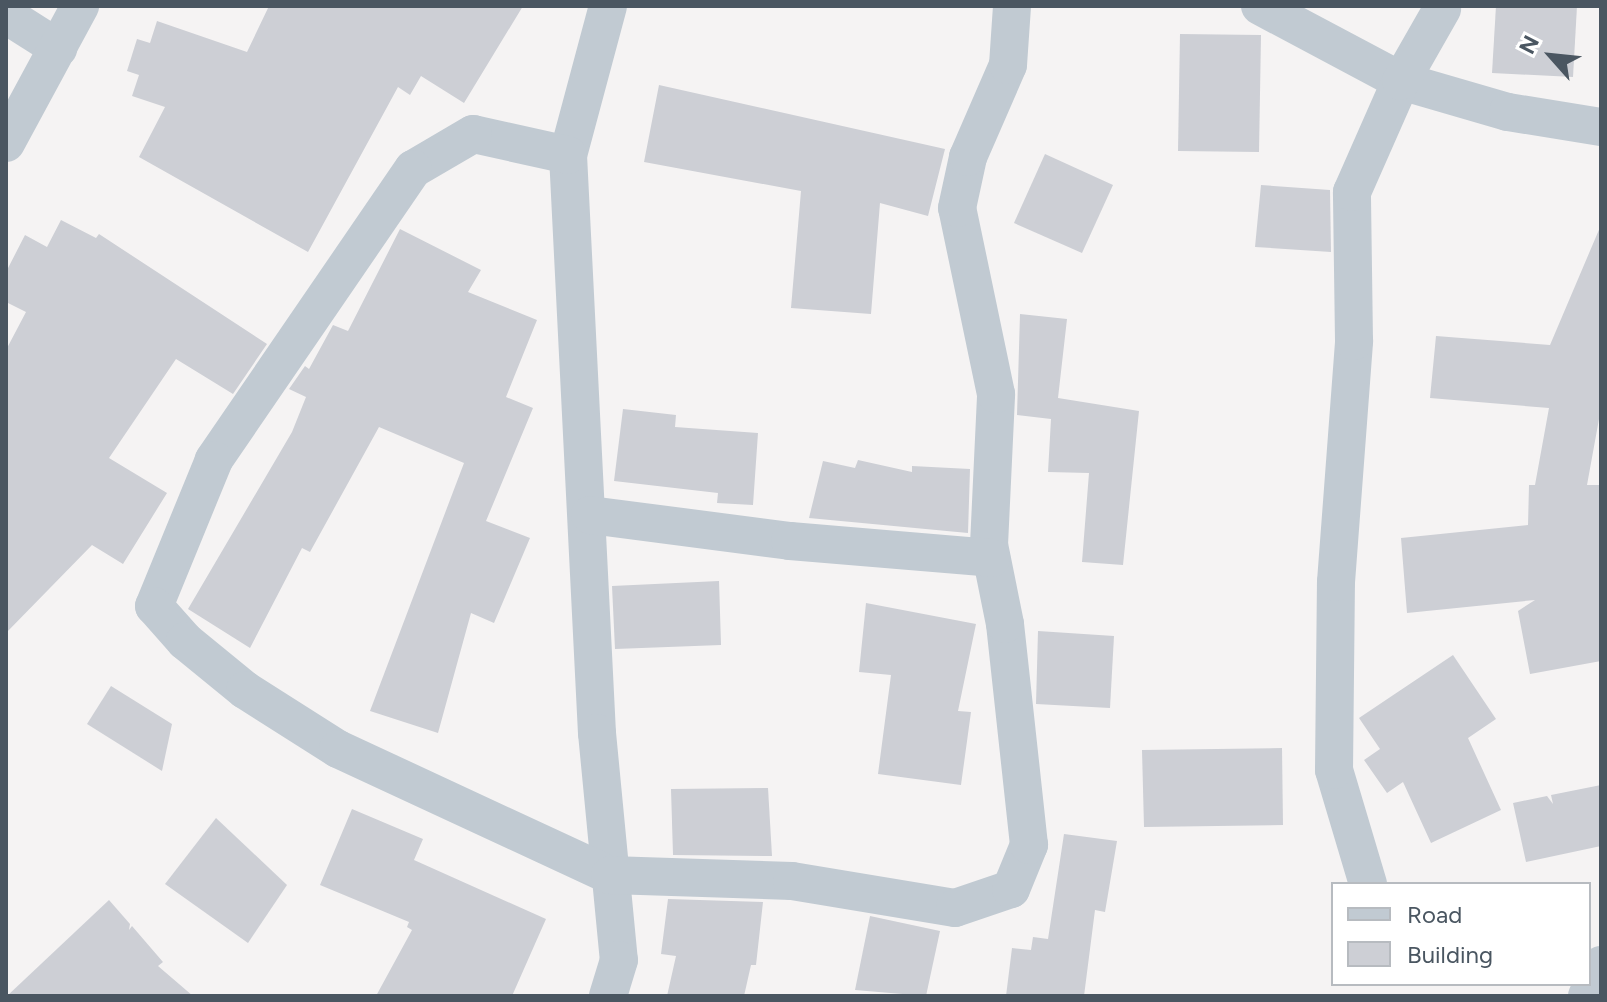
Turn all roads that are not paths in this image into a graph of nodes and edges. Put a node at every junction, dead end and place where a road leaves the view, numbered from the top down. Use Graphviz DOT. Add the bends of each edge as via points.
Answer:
graph roads {
  1 [pos="80,6"];
  2 [pos="608,6"];
  3 [pos="1012,6"];
  4 [pos="1260,6"];
  5 [pos="1442,9"];
  6 [pos="6,15"];
  7 [pos="58,48"];
  8 [pos="1401,81"];
  9 [pos="1601,127"];
  10 [pos="6,143"];
  11 [pos="568,155"];
  12 [pos="590,515"];
  13 [pos="991,558"];
  14 [pos="610,875"];
  15 [pos="1367,882"];
  16 [pos="1601,965"];
  17 [pos="608,996"];
  18 [pos="1587,996"];
  1 -- 7 [label="street"];
  2 -- 11 [label="street"];
  3 -- 13 [label="street" via="1008,65 968,157 957,208 996,394"];
  4 -- 8 [label="street"];
  5 -- 8 [label="street"];
  6 -- 7 [label="street"];
  7 -- 10 [label="street"];
  8 -- 9 [label="street" via="1508,112"];
  8 -- 15 [label="street" via="1352,192 1354,341 1336,582 1334,770"];
  11 -- 12 [label="street"];
  11 -- 14 [label="street" via="473,134 413,169 214,460 154,606 185,641 245,690 338,749"];
  12 -- 13 [label="street" via="790,541"];
  12 -- 14 [label="street" via="597,733"];
  13 -- 14 [label="street" via="1005,624 1029,845 1011,889 955,908 792,881"];
  14 -- 17 [label="street" via="619,960"];
  16 -- 18 [label="street"];
}
